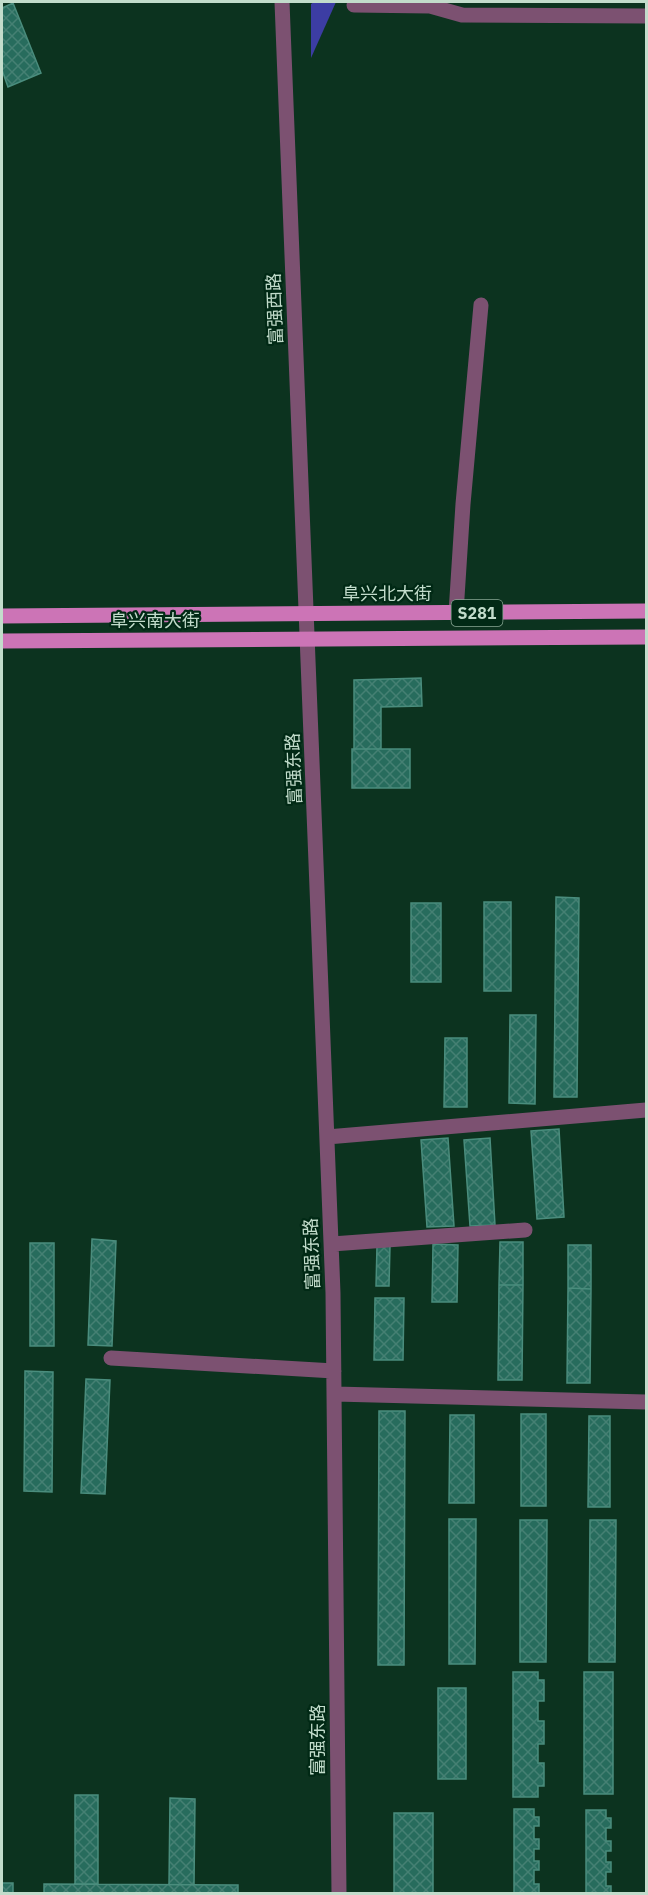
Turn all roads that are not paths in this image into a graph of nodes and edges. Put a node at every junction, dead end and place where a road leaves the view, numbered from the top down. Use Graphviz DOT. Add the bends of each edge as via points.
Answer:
graph roads {
  1 [pos="282,2"];
  2 [pos="436,4"];
  3 [pos="354,5"];
  4 [pos="646,16"];
  5 [pos="481,305"];
  6 [pos="646,612"];
  7 [pos="456,613"];
  8 [pos="307,614"];
  9 [pos="2,616"];
  10 [pos="646,637"];
  11 [pos="308,639"];
  12 [pos="2,641"];
  13 [pos="646,1110"];
  14 [pos="327,1137"];
  15 [pos="525,1230"];
  16 [pos="332,1244"];
  17 [pos="111,1358"];
  18 [pos="334,1371"];
  19 [pos="335,1394"];
  20 [pos="646,1402"];
  21 [pos="339,1893"];
  1 -- 8 [label="street, 富强西路"];
  2 -- 3 [label="street"];
  2 -- 4 [label="street" via="462,15"];
  5 -- 7 [label="street"];
  6 -- 7 [label="main road, 阜兴北大街 / S281"];
  7 -- 8 [label="main road, 阜兴北大街 / S281"];
  8 -- 9 [label="main road, 阜兴南大街 / S281"];
  8 -- 11 [label="street, 富强东路"];
  10 -- 11 [label="main road, S281"];
  11 -- 12 [label="main road, 阜兴南大街 / S281"];
  11 -- 14 [label="street, 富强东路"];
  13 -- 14 [label="street"];
  14 -- 16 [label="street, 富强东路"];
  15 -- 16 [label="street"];
  16 -- 18 [label="street, 富强东路"];
  17 -- 18 [label="street"];
  18 -- 19 [label="street, 富强东路"];
  19 -- 20 [label="street"];
  19 -- 21 [label="street, 富强东路"];
}
